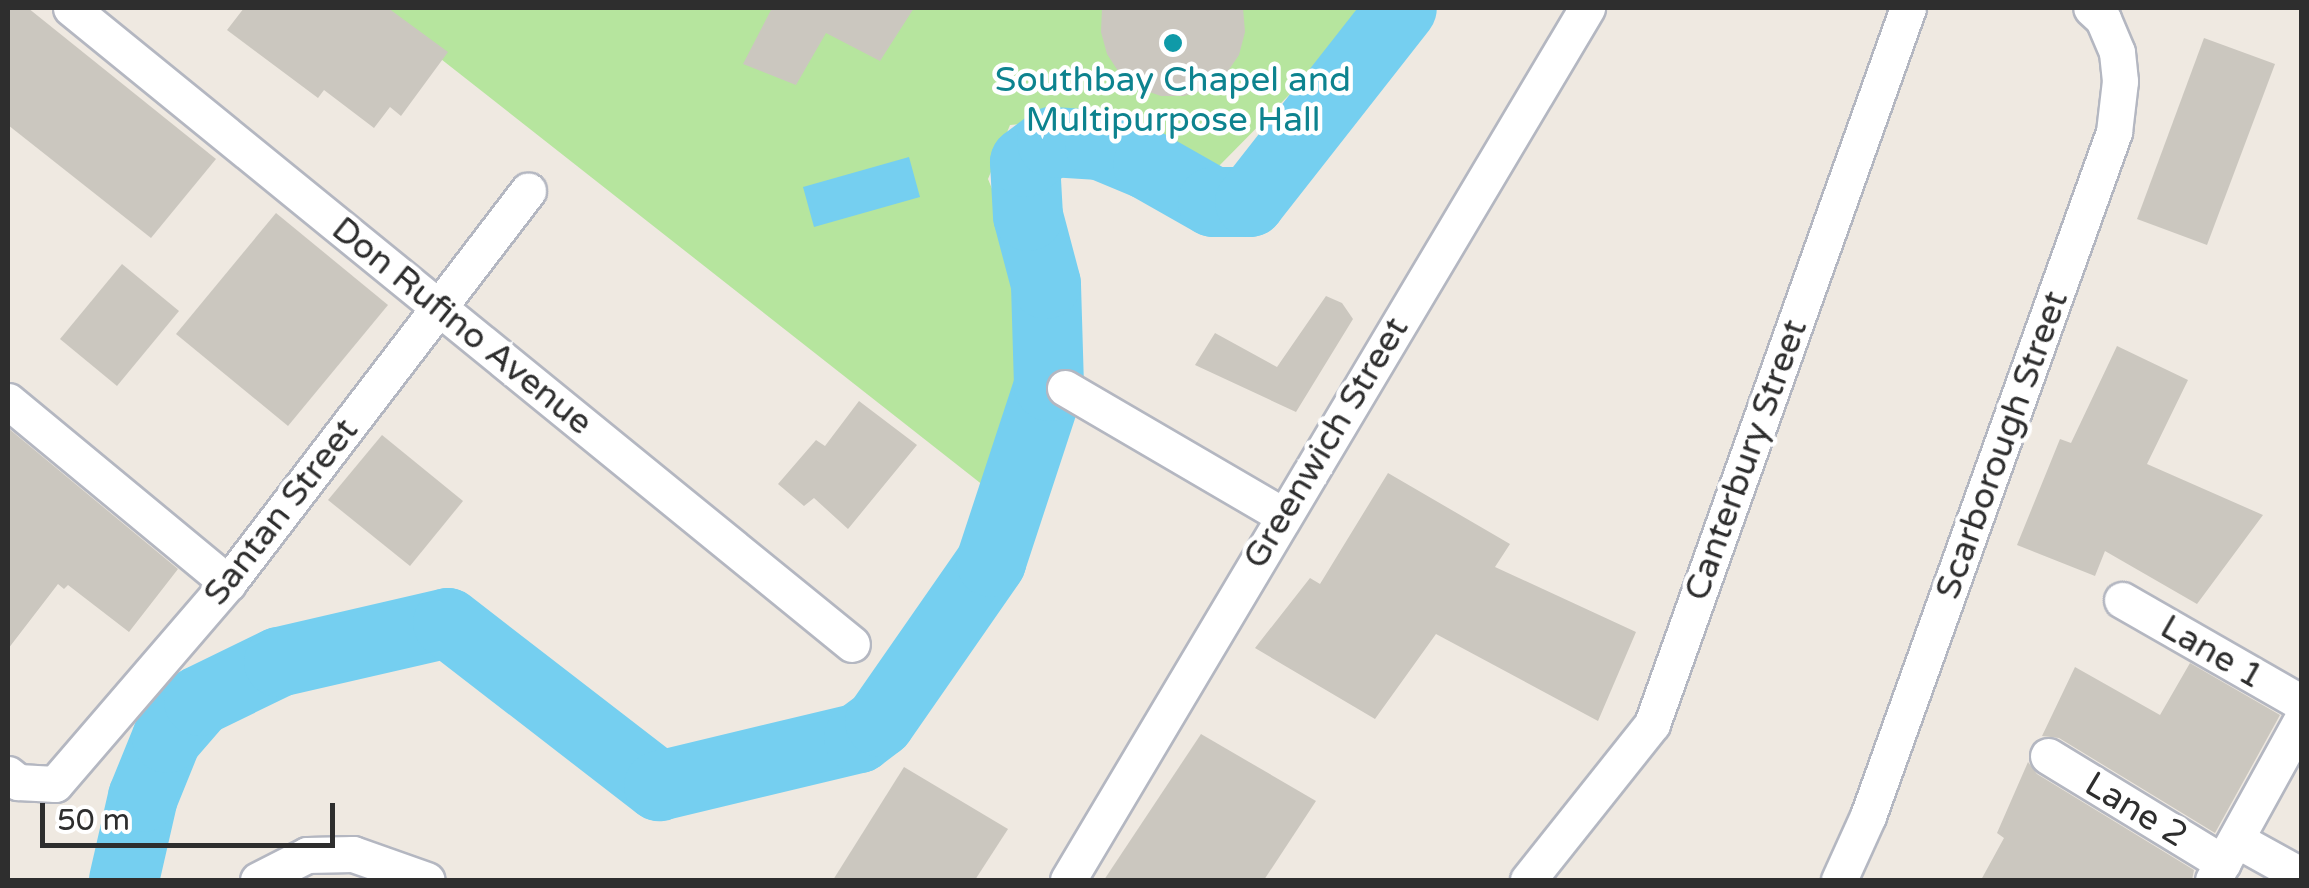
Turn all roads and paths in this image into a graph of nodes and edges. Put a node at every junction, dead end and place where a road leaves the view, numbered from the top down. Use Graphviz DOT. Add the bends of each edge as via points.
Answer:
graph roads {
  1 [pos="71,8"];
  2 [pos="1587,8"];
  3 [pos="1908,8"];
  4 [pos="2091,8"];
  5 [pos="528,191"];
  6 [pos="440,307"];
  7 [pos="1065,388"];
  8 [pos="8,400"];
  9 [pos="1282,515"];
  10 [pos="228,583"];
  11 [pos="2122,600"];
  12 [pos="852,644"];
  13 [pos="2302,703"];
  14 [pos="2302,718"];
  15 [pos="2048,756"];
  16 [pos="8,774"];
  17 [pos="2224,861"];
  18 [pos="2302,876"];
  19 [pos="258,880"];
  20 [pos="427,880"];
  21 [pos="1068,880"];
  22 [pos="1528,880"];
  23 [pos="1839,880"];
  1 -- 6 [label="street, Don Rufino Avenue"];
  2 -- 9 [label="street, Greenwich Street"];
  3 -- 22 [label="street, Canterbury Street" via="1652,724"];
  4 -- 23 [label="street, Scarborough Street" via="2117,52 2114,132 1868,816"];
  5 -- 6 [label="street, Santan Street"];
  6 -- 10 [label="street, Santan Street"];
  6 -- 12 [label="street, Don Rufino Avenue"];
  7 -- 9 [label="street"];
  8 -- 10 [label="street"];
  9 -- 21 [label="street, Greenwich Street"];
  10 -- 16 [label="street, Santan Street" via="56,784 18,782"];
  11 -- 13 [label="street, Lane 1"];
  14 -- 17 [label="street"];
  15 -- 17 [label="street, Lane 2"];
  17 -- 18 [label="street, Lane 2"];
  19 -- 20 [label="street" via="307,855 353,854"];
}
